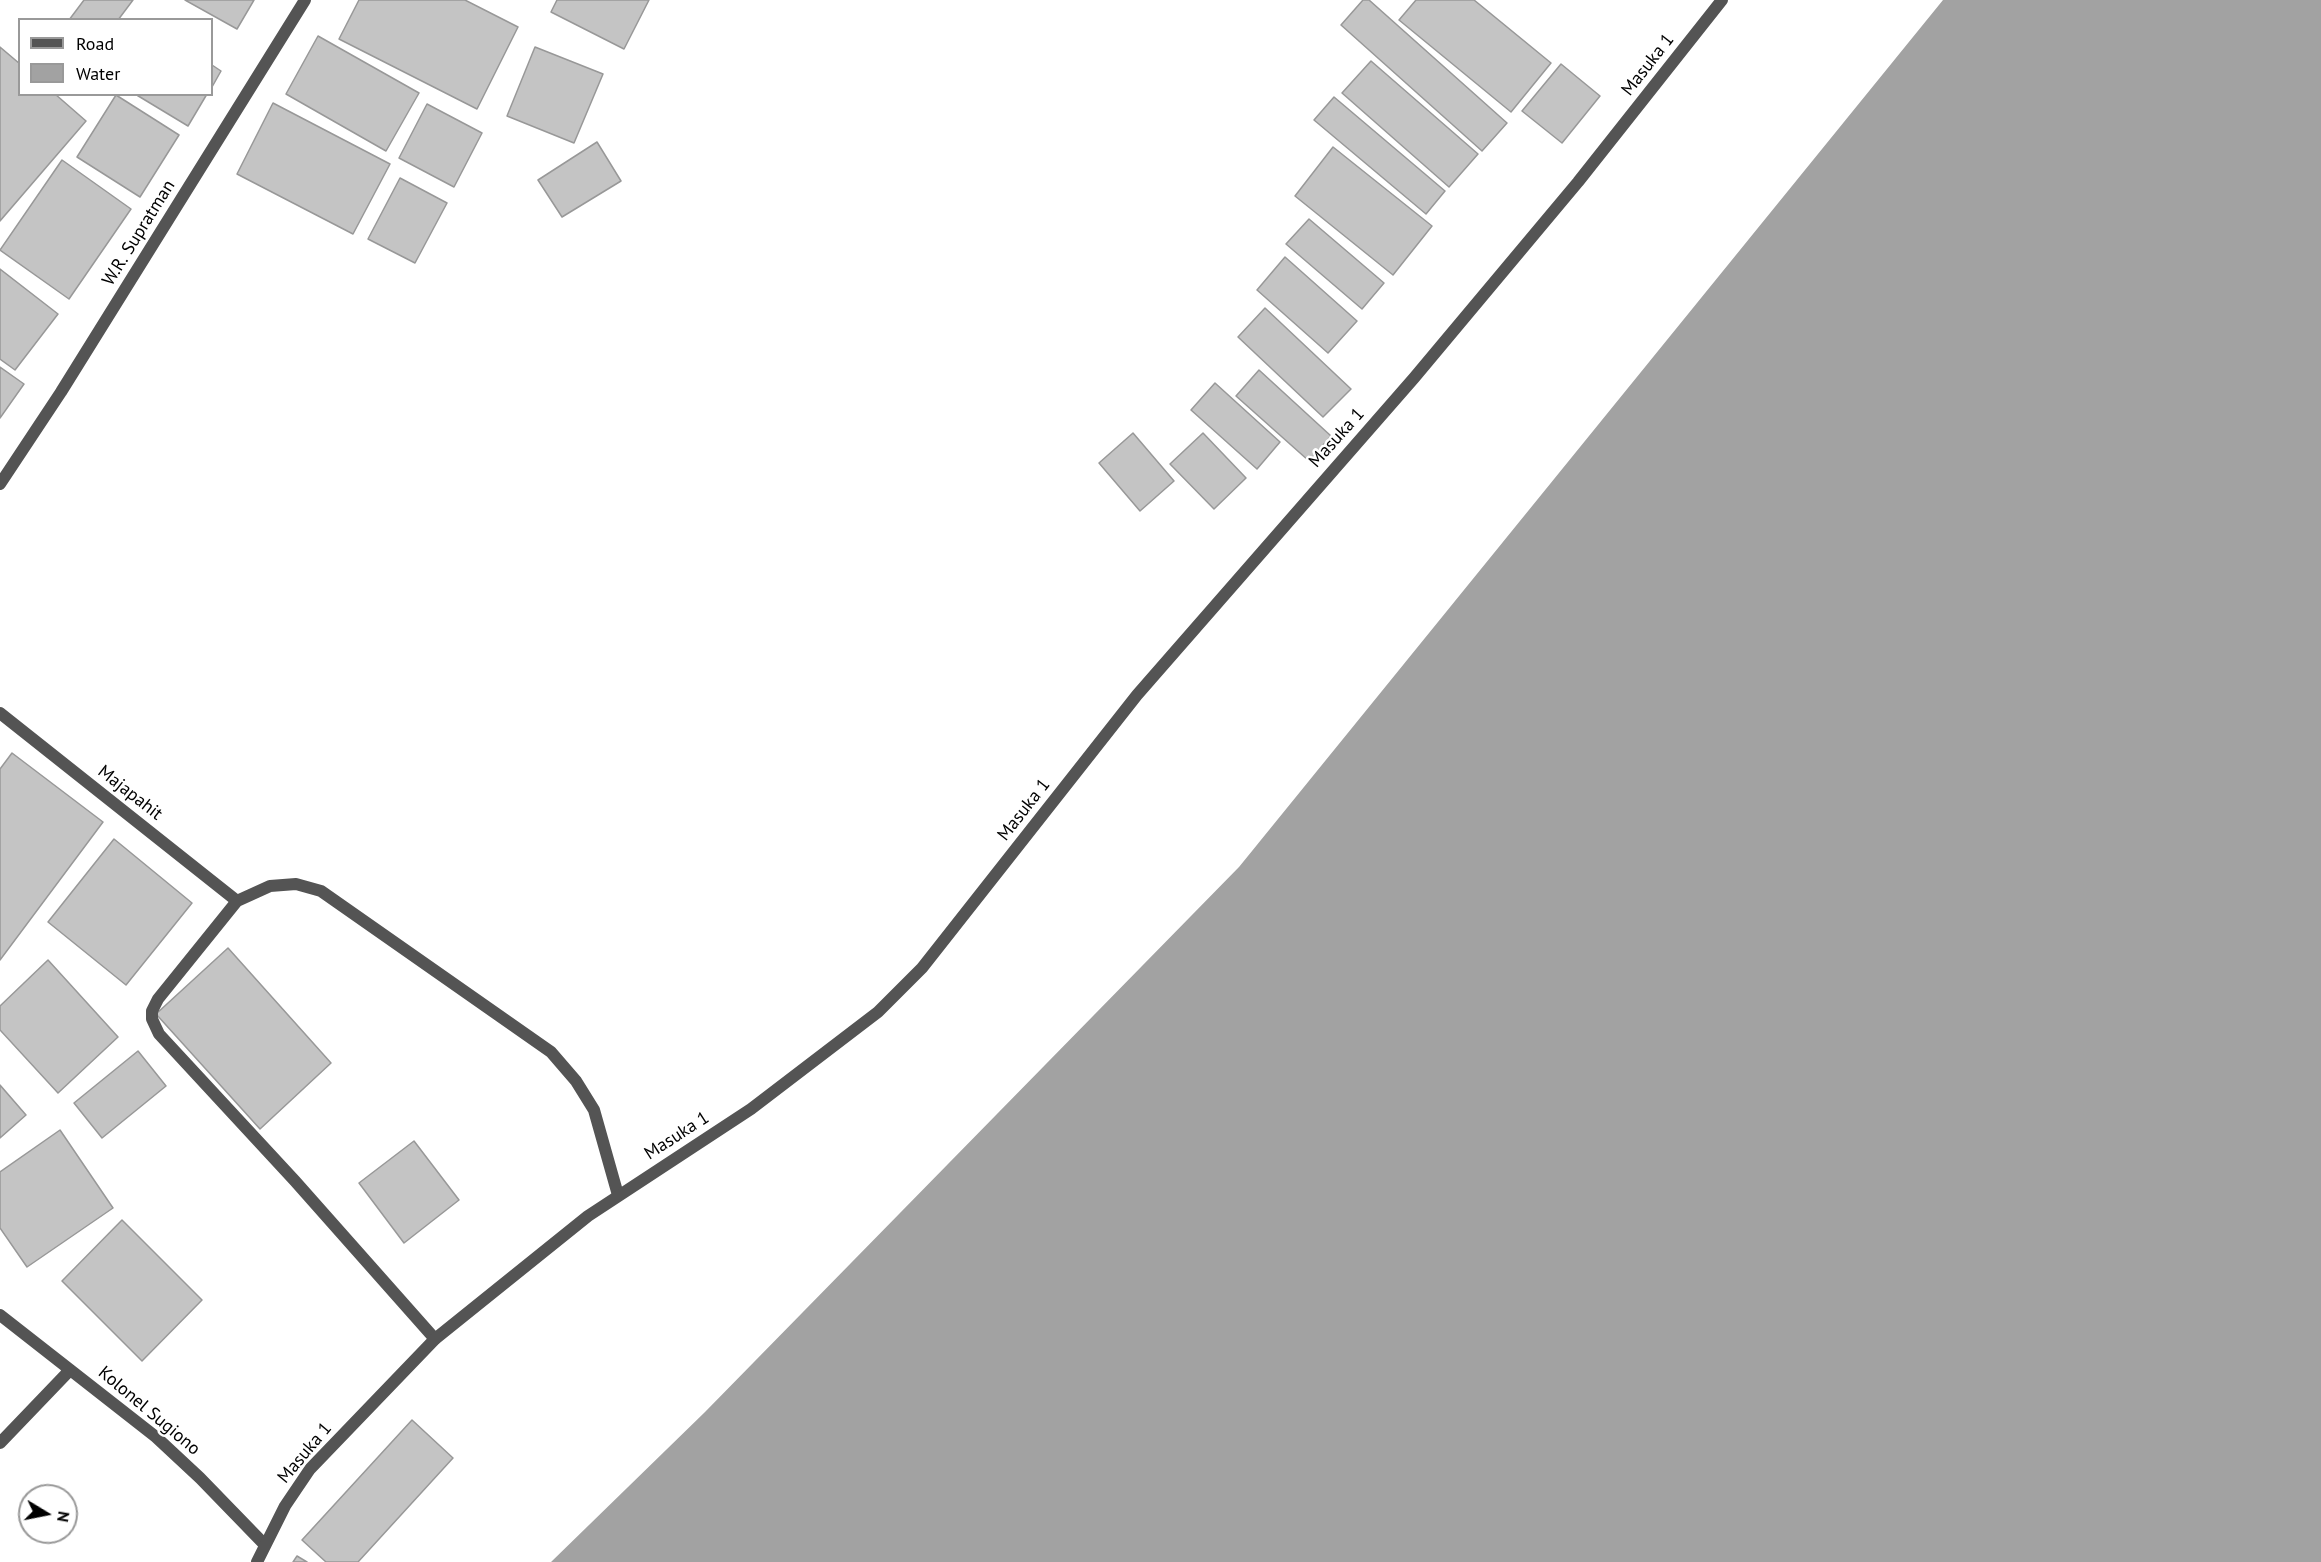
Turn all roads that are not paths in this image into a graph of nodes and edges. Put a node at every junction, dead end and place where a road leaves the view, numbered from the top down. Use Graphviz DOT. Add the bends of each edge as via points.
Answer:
graph roads {
  1 [pos="305,0"];
  2 [pos="1722,0"];
  3 [pos="0,483"];
  4 [pos="0,713"];
  5 [pos="237,901"];
  6 [pos="618,1195"];
  7 [pos="0,1315"];
  8 [pos="435,1339"];
  9 [pos="70,1370"];
  10 [pos="0,1443"];
  11 [pos="265,1545"];
  12 [pos="257,1562"];
  1 -- 3 [label="street, W.R. Supratman"];
  2 -- 6 [label="street, Masuka 1" via="1578,182 1414,378 1137,695 922,968 878,1012 751,1109"];
  4 -- 5 [label="street, Majapahit"];
  5 -- 6 [label="street" via="270,886 296,884 321,891 551,1052 594,1110"];
  5 -- 8 [label="street" via="163,991 152,1019 159,1034"];
  6 -- 8 [label="street, Masuka 1"];
  7 -- 9 [label="street, Kolonel Sugiono"];
  8 -- 11 [label="street, Masuka 1" via="310,1469"];
  9 -- 10 [label="street"];
  9 -- 11 [label="street, Kolonel Sugiono" via="156,1437"];
  11 -- 12 [label="street, Masuka 1"];
}
